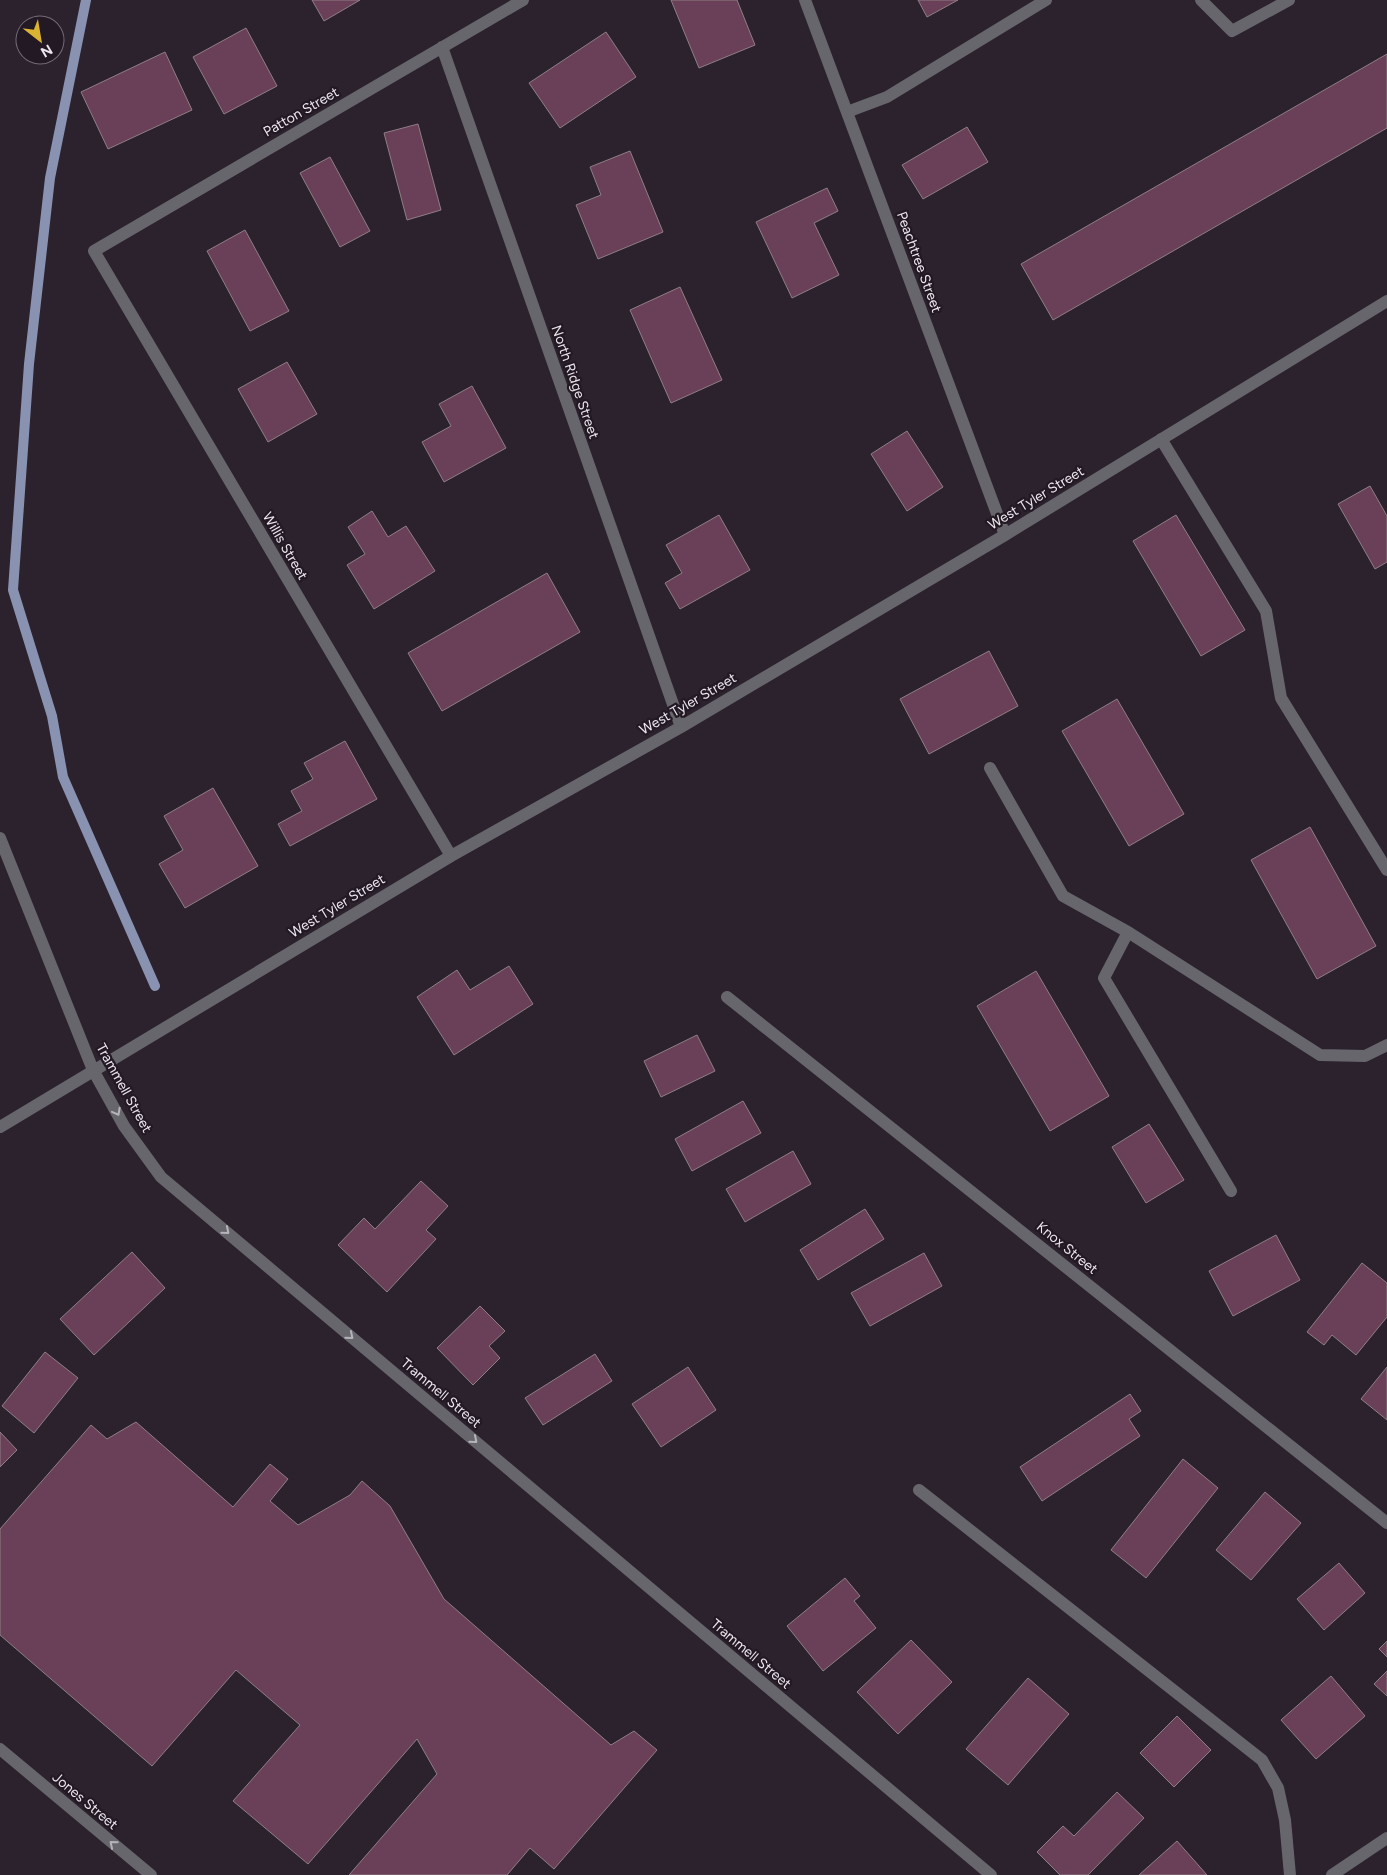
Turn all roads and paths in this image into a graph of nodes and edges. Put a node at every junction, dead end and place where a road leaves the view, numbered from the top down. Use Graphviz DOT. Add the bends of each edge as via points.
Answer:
graph roads {
  1 [pos="523,0"];
  2 [pos="805,0"];
  3 [pos="1046,0"];
  4 [pos="1200,0"];
  5 [pos="1289,0"];
  6 [pos="442,47"];
  7 [pos="847,112"];
  8 [pos="94,251"];
  9 [pos="1387,301"];
  10 [pos="1161,440"];
  11 [pos="1005,535"];
  12 [pos="681,727"];
  13 [pos="990,768"];
  14 [pos="0,838"];
  15 [pos="450,856"];
  16 [pos="1387,870"];
  17 [pos="1128,932"];
  18 [pos="727,997"];
  19 [pos="1387,1045"];
  20 [pos="94,1070"];
  21 [pos="0,1126"];
  22 [pos="1231,1191"];
  23 [pos="919,1490"];
  24 [pos="1387,1523"];
  25 [pos="0,1749"];
  26 [pos="1387,1838"];
  27 [pos="150,1875"];
  28 [pos="991,1875"];
  29 [pos="1290,1875"];
  30 [pos="1332,1875"];
  1 -- 6 [label="street, Patton Street"];
  2 -- 7 [label="street, Peachtree Street"];
  3 -- 7 [label="street" via="887,97"];
  4 -- 5 [label="street" via="1232,31"];
  6 -- 8 [label="street, Patton Street"];
  6 -- 12 [label="street, North Ridge Street"];
  7 -- 11 [label="street, Peachtree Street"];
  8 -- 15 [label="street, Willis Street"];
  9 -- 10 [label="street, West Tyler Street"];
  10 -- 11 [label="street, West Tyler Street"];
  10 -- 16 [label="street" via="1266,611 1281,698"];
  11 -- 12 [label="street, West Tyler Street"];
  12 -- 15 [label="street, West Tyler Street"];
  13 -- 17 [label="street" via="1063,896"];
  14 -- 20 [label="street, Trammell Street"];
  15 -- 20 [label="street, West Tyler Street"];
  17 -- 19 [label="street" via="1320,1055 1365,1056"];
  17 -- 22 [label="street" via="1104,978"];
  18 -- 24 [label="street, Knox Street"];
  20 -- 21 [label="street, West Tyler Street"];
  20 -- 28 [label="street, Trammell Street, one-way" via="124,1126 161,1176"];
  23 -- 29 [label="street" via="1262,1760 1278,1788 1285,1820"];
  27 -- 25 [label="street, Jones Street, one-way"];
  26 -- 30 [label="street"];
}
